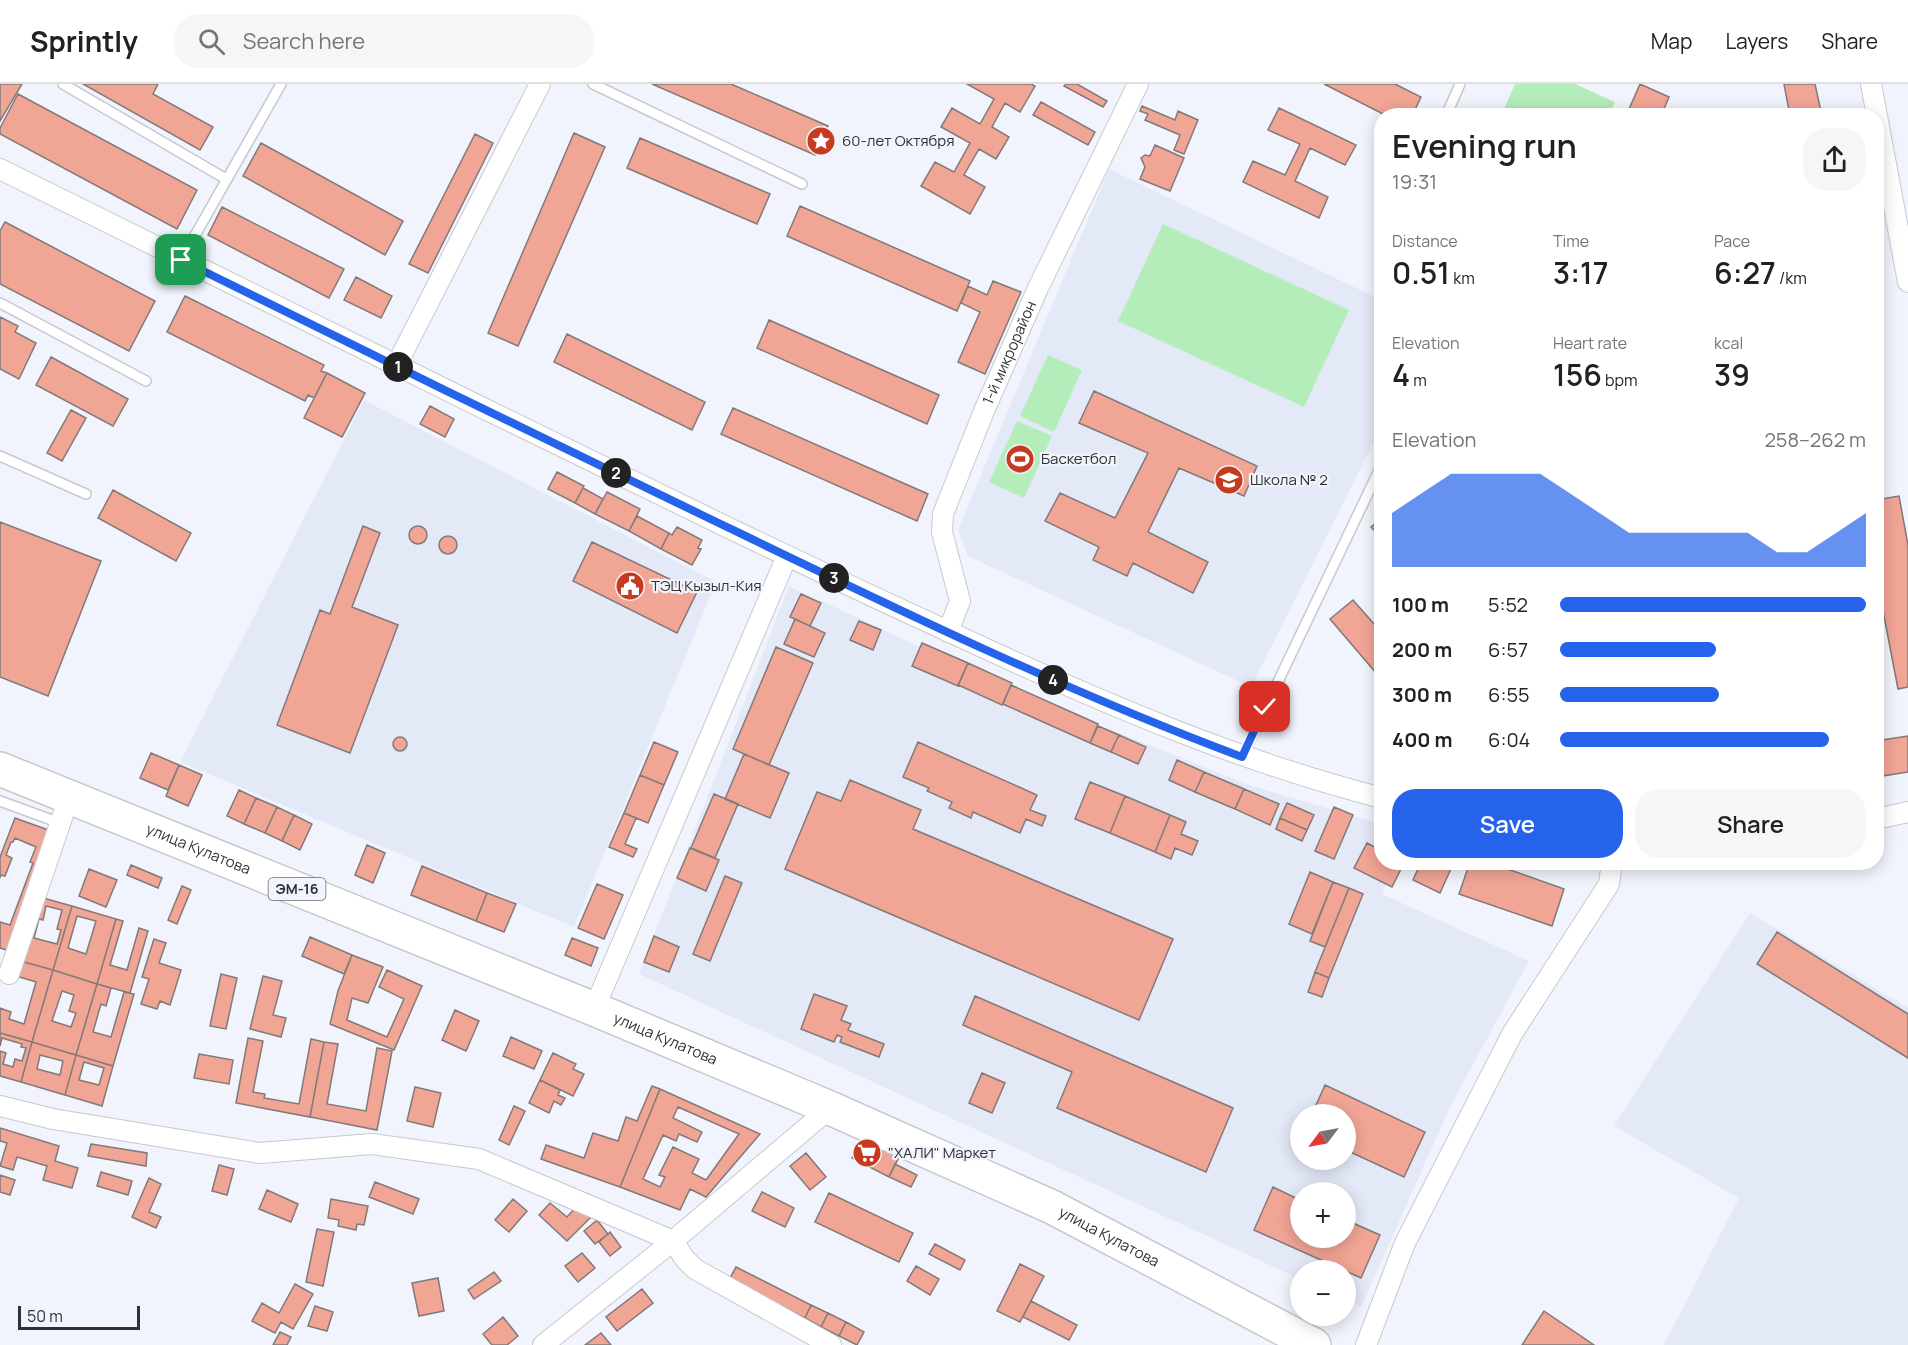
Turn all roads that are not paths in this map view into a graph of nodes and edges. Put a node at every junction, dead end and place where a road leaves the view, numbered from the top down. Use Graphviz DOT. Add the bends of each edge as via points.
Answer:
graph roads {
  1 [pos="63,84"];
  2 [pos="281,84"];
  3 [pos="540,84"];
  4 [pos="593,84"];
  5 [pos="1138,84"];
  6 [pos="1460,84"];
  7 [pos="1871,84"];
  8 [pos="1450,108"];
  9 [pos="1875,108"];
  10 [pos="1884,154"];
  11 [pos="0,169"];
  12 [pos="226,179"];
  13 [pos="802,184"];
  14 [pos="181,260"];
  15 [pos="1908,282"];
  16 [pos="0,303"];
  17 [pos="396,366"];
  18 [pos="146,381"];
  19 [pos="0,456"];
  20 [pos="1374,481"];
  21 [pos="86,494"];
  22 [pos="787,556"];
  23 [pos="948,632"];
  24 [pos="1242,757"];
  25 [pos="0,769"];
  26 [pos="1374,796"];
  27 [pos="0,801"];
  28 [pos="65,810"];
  29 [pos="1908,812"];
  30 [pos="1884,817"];
  31 [pos="1611,870"];
  32 [pos="9,974"];
  33 [pos="594,1009"];
  34 [pos="0,1106"];
  35 [pos="830,1108"];
  36 [pos="673,1241"];
  37 [pos="543,1345"];
  38 [pos="831,1345"];
  39 [pos="1314,1345"];
  40 [pos="1366,1345"];
  1 -- 12 [label="lane"];
  2 -- 12 [label="lane"];
  3 -- 17 [label="street"];
  4 -- 13 [label="lane"];
  5 -- 23 [label="street, 1-й микрорайон" via="1038,288 942,514 942,532 960,601"];
  6 -- 8 [label="lane"];
  7 -- 9 [label="street"];
  10 -- 15 [label="street"];
  11 -- 14 [label="street"];
  12 -- 14 [label="lane"];
  14 -- 17 [label="street"];
  16 -- 18 [label="lane"];
  17 -- 22 [label="street"];
  19 -- 21 [label="lane"];
  20 -- 24 [label="lane"];
  22 -- 23 [label="street"];
  22 -- 33 [label="street"];
  23 -- 24 [label="street" via="1132,714"];
  24 -- 26 [label="street"];
  25 -- 28 [label="highway, улица Кулатова / ЭМ-16"];
  27 -- 28 [label="lane"];
  28 -- 32 [label="street"];
  28 -- 33 [label="highway, улица Кулатова / ЭМ-16"];
  29 -- 30 [label="street"];
  31 -- 40 [label="street" via="1609,884 1512,1034 1405,1243"];
  33 -- 35 [label="highway, улица Кулатова / ЭМ-16"];
  34 -- 36 [label="street" via="53,1119 260,1153 372,1144 479,1159"];
  35 -- 36 [label="street"];
  35 -- 39 [label="highway, улица Кулатова / ЭМ-16" via="1052,1207"];
  36 -- 37 [label="street"];
  36 -- 38 [label="street" via="695,1269"];
}
